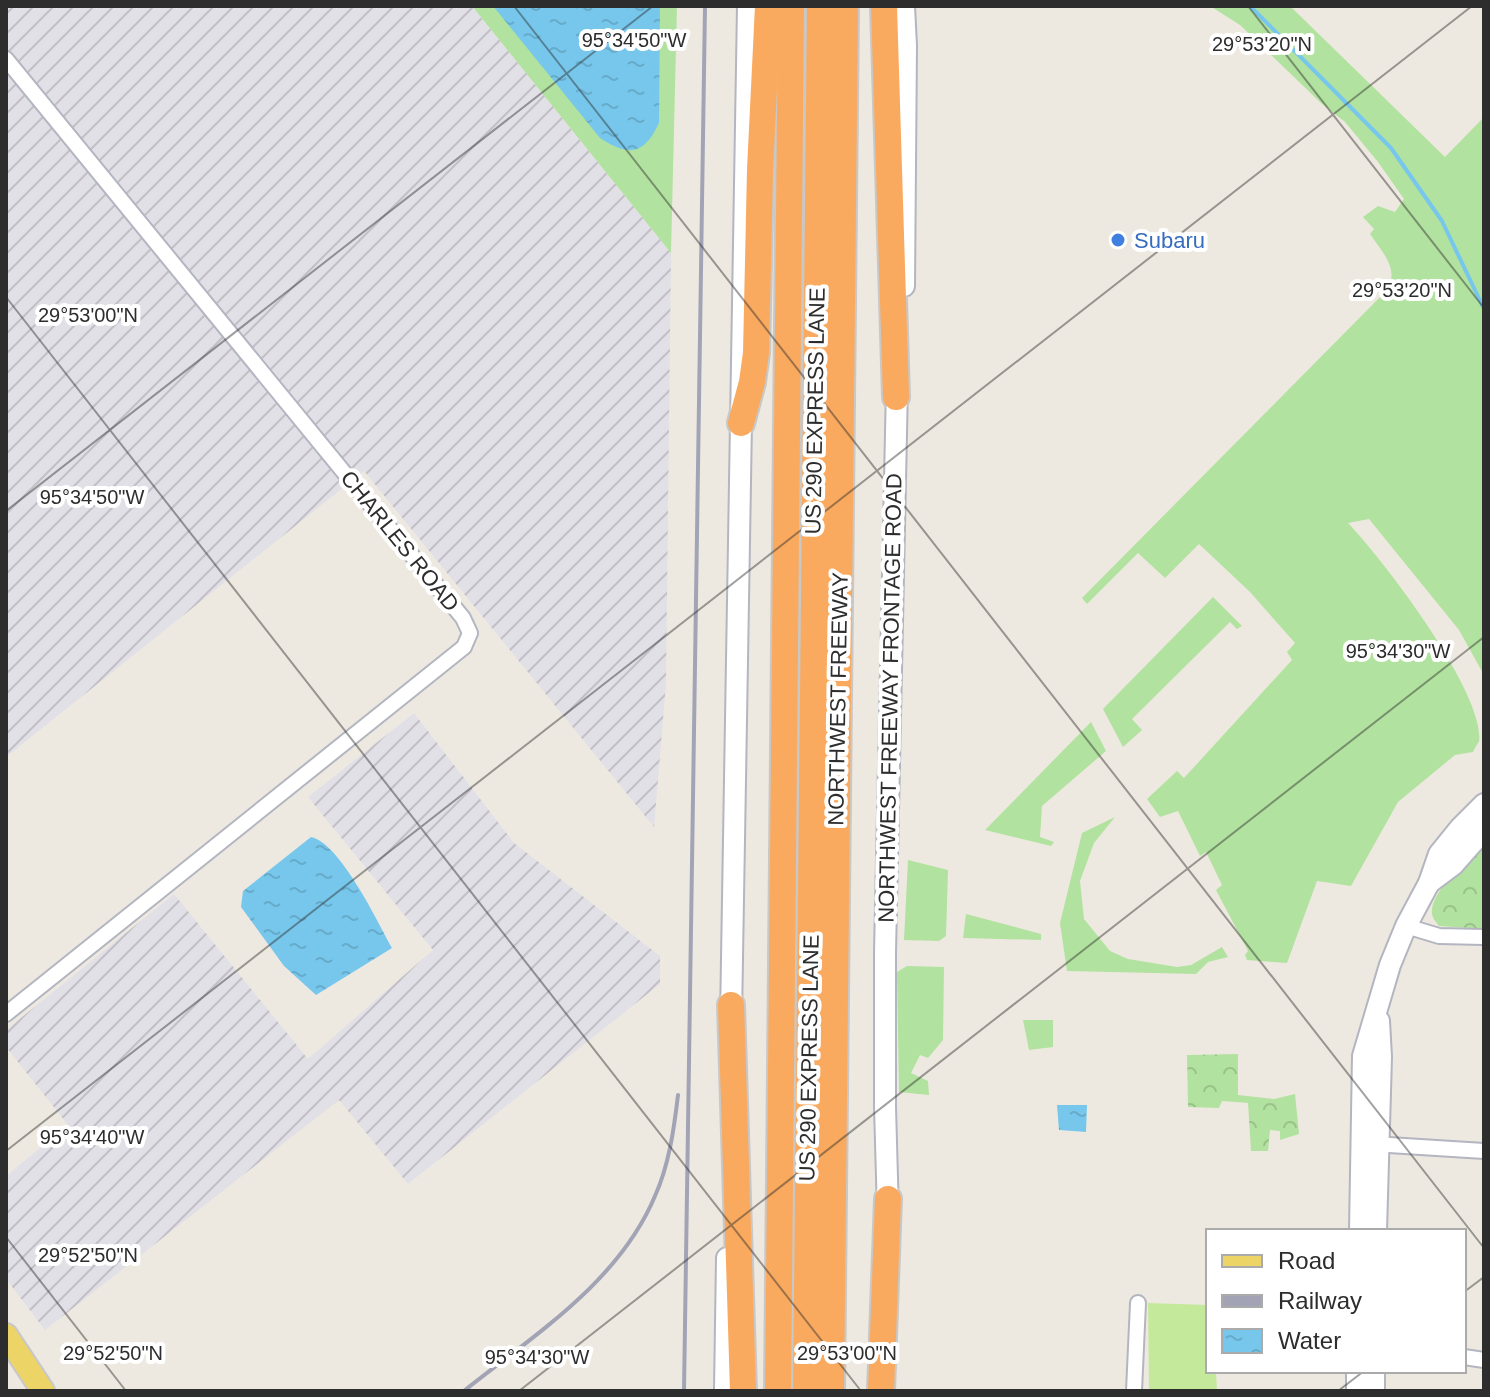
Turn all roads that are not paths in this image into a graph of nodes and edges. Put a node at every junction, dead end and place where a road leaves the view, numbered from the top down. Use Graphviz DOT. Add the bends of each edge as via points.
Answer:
graph roads {
  1 [pos="748,6"];
  2 [pos="768,6"];
  3 [pos="791,6"];
  4 [pos="820,6"];
  5 [pos="845,6"];
  6 [pos="884,6"];
  7 [pos="904,6"];
  8 [pos="6,59"];
  9 [pos="896,397"];
  10 [pos="741,423"];
  11 [pos="1484,804"];
  12 [pos="1484,830"];
  13 [pos="1429,883"];
  14 [pos="1406,926"];
  15 [pos="1484,937"];
  16 [pos="731,1005"];
  17 [pos="6,1014"];
  18 [pos="1370,1144"];
  19 [pos="1484,1151"];
  20 [pos="888,1199"];
  21 [pos="1360,1229"];
  22 [pos="1376,1229"];
  23 [pos="1138,1303"];
  24 [pos="6,1335"];
  25 [pos="43,1391"];
  26 [pos="725,1391"];
  27 [pos="743,1391"];
  28 [pos="778,1391"];
  29 [pos="806,1391"];
  30 [pos="831,1391"];
  31 [pos="881,1391"];
  32 [pos="893,1391"];
  33 [pos="1134,1391"];
  1 -- 10 [label="main road"];
  2 -- 10 [label="highway" via="756,353"];
  3 -- 28 [label="highway"];
  4 -- 29 [label="highway, US 290 EXPRESS LANE"];
  5 -- 30 [label="highway, NORTHWEST FREEWAY"];
  6 -- 9 [label="highway"];
  7 -- 9 [label="main road, NORTHWEST FREEWAY FRONTAGE ROAD" via="904,324"];
  8 -- 17 [label="street, CHARLES ROAD" via="470,633 464,647"];
  9 -- 20 [label="main road, NORTHWEST FREEWAY FRONTAGE ROAD" via="885,953"];
  10 -- 16 [label="main road"];
  11 -- 13 [label="main road" via="1439,854"];
  12 -- 13 [label="main road"];
  13 -- 14 [label="main road"];
  14 -- 15 [label="street" via="1439,936"];
  14 -- 18 [label="main road" via="1363,1056"];
  16 -- 26 [label="main road"];
  16 -- 27 [label="highway"];
  18 -- 19 [label="street"];
  18 -- 21 [label="main road"];
  18 -- 22 [label="main road"];
  20 -- 31 [label="highway"];
  20 -- 32 [label="main road, NORTHWEST FREEWAY FRONTAGE ROAD"];
  23 -- 33 [label="street"];
  24 -- 25 [label="main road"];
}
